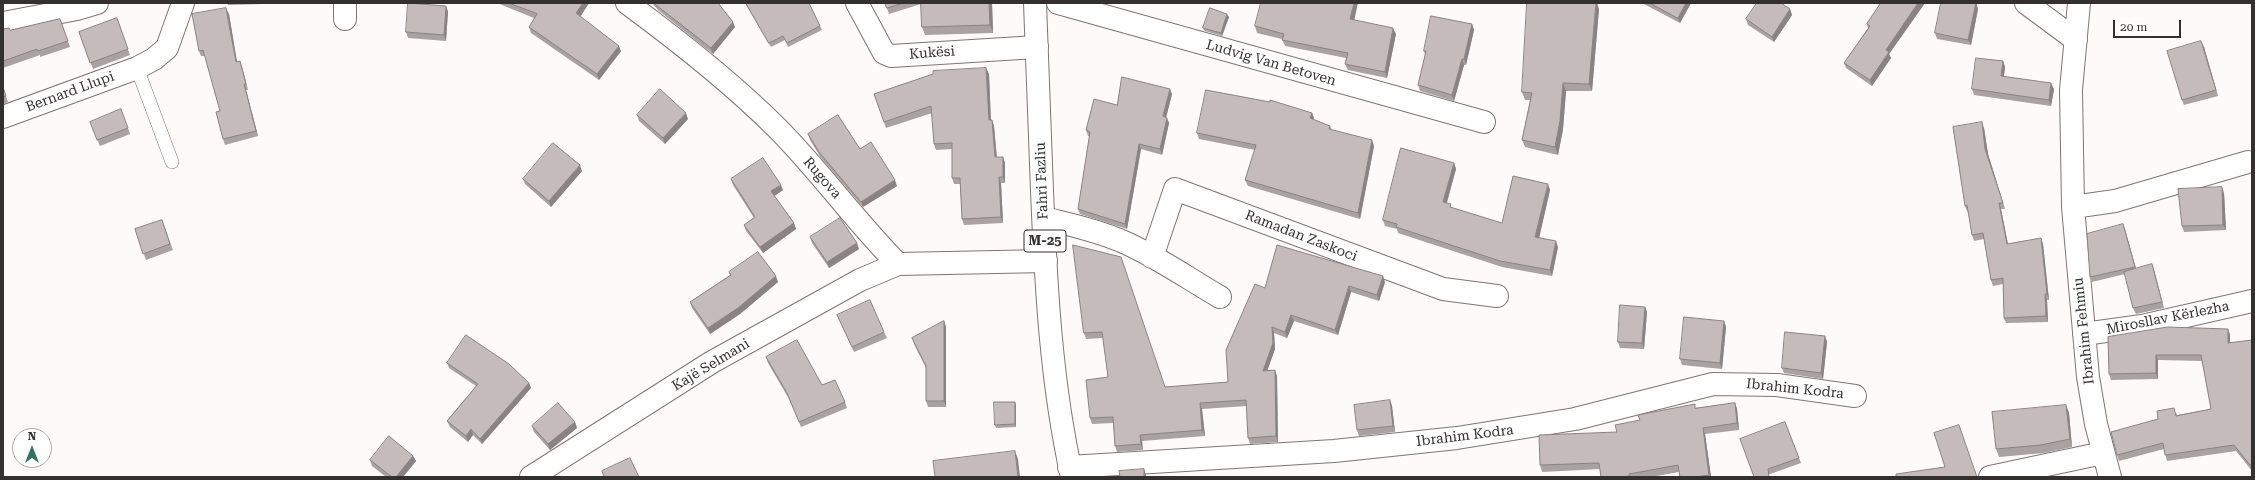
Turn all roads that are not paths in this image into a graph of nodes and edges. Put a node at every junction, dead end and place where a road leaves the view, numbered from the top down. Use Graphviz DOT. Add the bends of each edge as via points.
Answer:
graph roads {
  1 [pos="97,3"];
  2 [pos="183,3"];
  3 [pos="627,3"];
  4 [pos="857,3"];
  5 [pos="1035,3"];
  6 [pos="1058,3"];
  7 [pos="2026,3"];
  8 [pos="2079,3"];
  9 [pos="3,23"];
  10 [pos="2076,40"];
  11 [pos="1037,47"];
  12 [pos="137,68"];
  13 [pos="3,117"];
  14 [pos="1484,122"];
  15 [pos="172,162"];
  16 [pos="2248,162"];
  17 [pos="2073,207"];
  18 [pos="1044,218"];
  19 [pos="1152,256"];
  20 [pos="1046,261"];
  21 [pos="898,264"];
  22 [pos="1497,296"];
  23 [pos="1220,297"];
  24 [pos="2252,302"];
  25 [pos="2084,334"];
  26 [pos="1855,396"];
  27 [pos="2103,453"];
  28 [pos="1071,472"];
  29 [pos="531,477"];
  30 [pos="1990,477"];
  31 [pos="2110,477"];
  1 -- 9 [label="street"];
  2 -- 12 [label="street, Bernard Llupi" via="167,48"];
  3 -- 21 [label="street, Rugova" via="718,74 772,123 821,176 879,246"];
  4 -- 11 [label="street, Kukësi" via="884,52 890,56"];
  5 -- 11 [label="street, Fahri Fazliu / M-25"];
  6 -- 14 [label="street, Ludvig Van Betoven"];
  7 -- 10 [label="street"];
  8 -- 10 [label="street, Ibrahim Fehmiu"];
  10 -- 17 [label="street, Ibrahim Fehmiu" via="2071,90"];
  11 -- 18 [label="street, Fahri Fazliu / M-25"];
  12 -- 13 [label="street, Bernard Llupi"];
  12 -- 15 [label="lane"];
  16 -- 17 [label="street" via="2115,201"];
  17 -- 25 [label="street, Ibrahim Fehmiu"];
  18 -- 19 [label="street" via="1093,231"];
  18 -- 20 [label="street, Fahri Fazliu / M-25"];
  19 -- 22 [label="street, Ramadan Zaskoci" via="1175,188 1443,289"];
  19 -- 23 [label="street"];
  20 -- 21 [label="street"];
  20 -- 28 [label="street, Fahri Fazliu / M-25" via="1055,386"];
  21 -- 29 [label="street, Kajë Selmani" via="860,280 712,362"];
  24 -- 25 [label="street, Mirosllav Kërlezha" via="2142,326"];
  25 -- 27 [label="street, Ibrahim Fehmiu" via="2088,377"];
  26 -- 28 [label="street, Ibrahim Kodra" via="1777,385 1713,384 1575,419 1457,438 1334,452"];
  27 -- 30 [label="street"];
  27 -- 31 [label="street, Ibrahim Fehmiu"];
}
